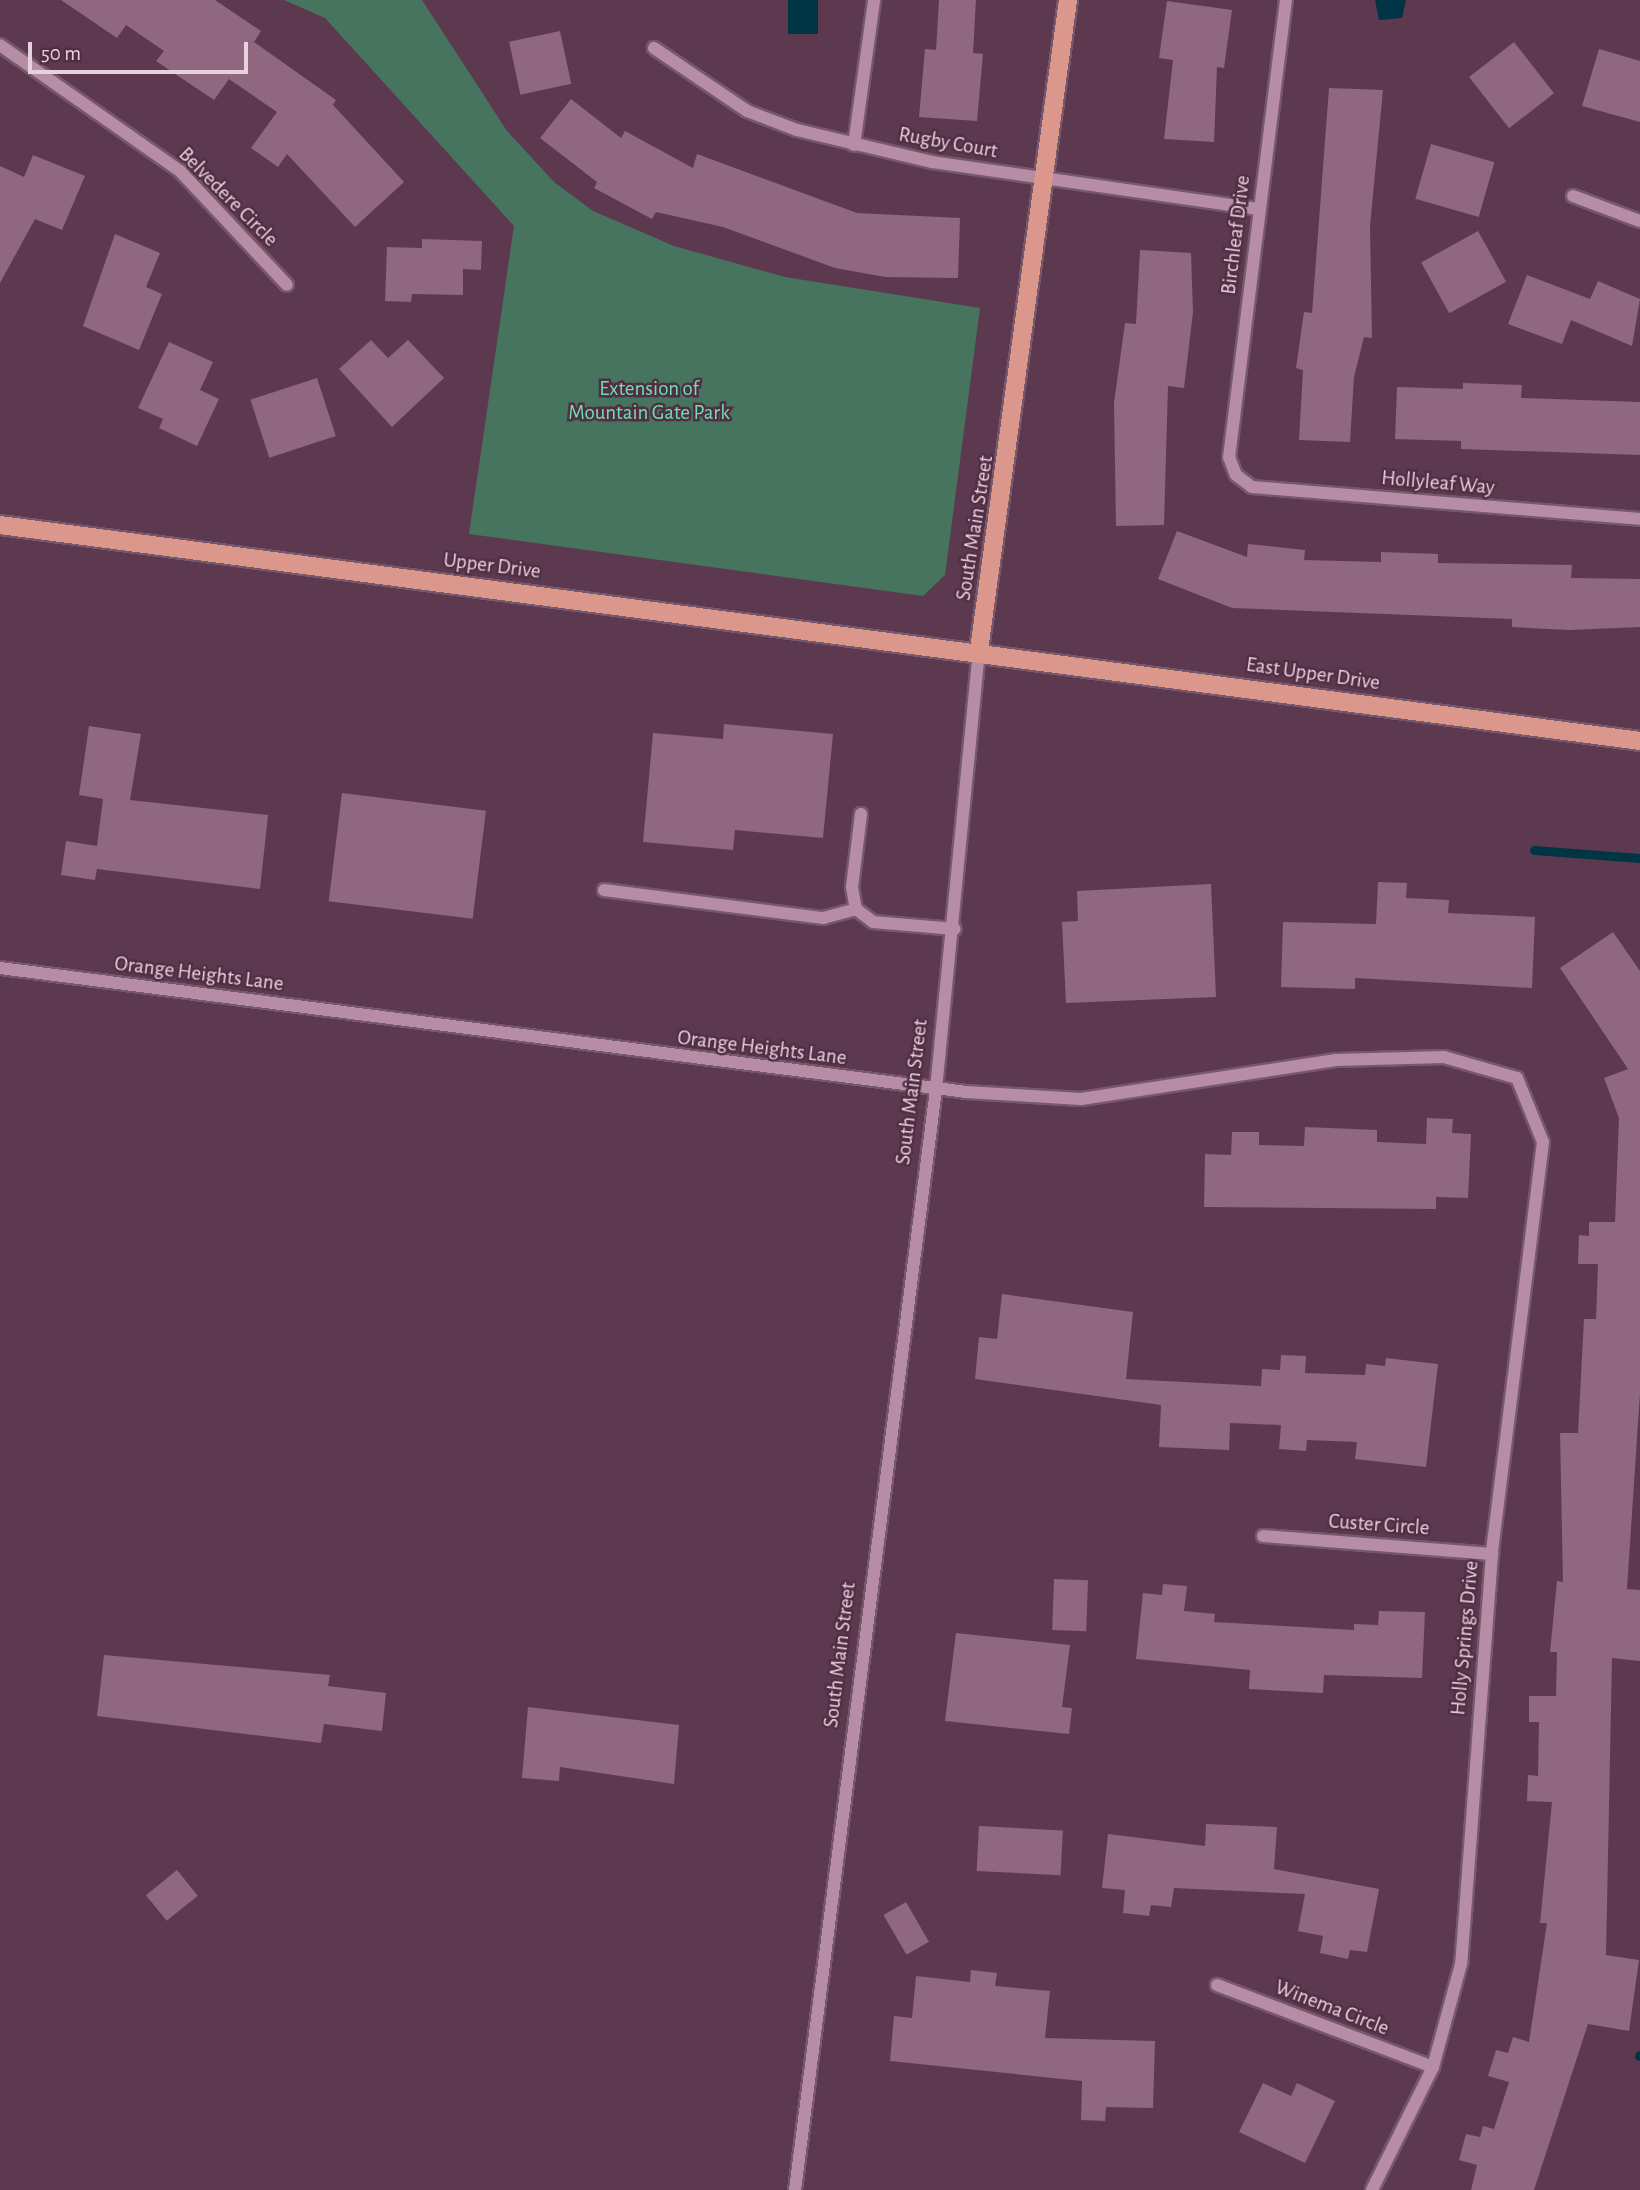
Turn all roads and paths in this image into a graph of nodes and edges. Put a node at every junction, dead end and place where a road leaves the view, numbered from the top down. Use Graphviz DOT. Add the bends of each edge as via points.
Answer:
graph roads {
  1 [pos="874,0"];
  2 [pos="1068,0"];
  3 [pos="1286,0"];
  4 [pos="0,45"];
  5 [pos="654,48"];
  6 [pos="854,145"];
  7 [pos="1045,179"];
  8 [pos="1573,196"];
  9 [pos="1258,209"];
  10 [pos="1640,221"];
  11 [pos="287,285"];
  12 [pos="1236,475"];
  13 [pos="1640,519"];
  14 [pos="0,525"];
  15 [pos="979,650"];
  16 [pos="1640,741"];
  17 [pos="861,814"];
  18 [pos="604,890"];
  19 [pos="856,909"];
  20 [pos="955,929"];
  21 [pos="0,968"];
  22 [pos="1517,1078"];
  23 [pos="936,1089"];
  24 [pos="1264,1536"];
  25 [pos="1492,1554"];
  26 [pos="1217,1985"];
  27 [pos="1433,2067"];
  28 [pos="795,2190"];
  29 [pos="1372,2190"];
  1 -- 6 [label="street"];
  2 -- 7 [label="main road, South Main Street"];
  3 -- 9 [label="street, Birchleaf Drive"];
  4 -- 11 [label="street, Belvedere Circle" via="180,171"];
  5 -- 6 [label="street, Rugby Court" via="747,111"];
  6 -- 7 [label="street, Rugby Court"];
  7 -- 9 [label="street, Rugby Court"];
  7 -- 15 [label="main road, South Main Street"];
  8 -- 10 [label="street"];
  9 -- 12 [label="street, Birchleaf Drive" via="1229,457"];
  12 -- 13 [label="street, Hollyleaf Way" via="1252,487"];
  14 -- 15 [label="main road, Upper Drive"];
  15 -- 16 [label="main road, East Upper Drive"];
  15 -- 20 [label="street, South Main Street"];
  17 -- 19 [label="street" via="852,887"];
  18 -- 19 [label="street" via="823,918"];
  19 -- 20 [label="street" via="873,922"];
  20 -- 23 [label="street, South Main Street"];
  21 -- 23 [label="street, Orange Heights Lane"];
  22 -- 23 [label="street, Orange Heights Lane" via="1444,1057 1336,1060 1081,1099"];
  22 -- 25 [label="street, Holly Springs Drive" via="1543,1142"];
  23 -- 28 [label="street, South Main Street"];
  24 -- 25 [label="street, Custer Circle"];
  25 -- 27 [label="street, Holly Springs Drive" via="1461,1964"];
  26 -- 27 [label="street, Winema Circle"];
  27 -- 29 [label="street, Holly Springs Drive"];
}
